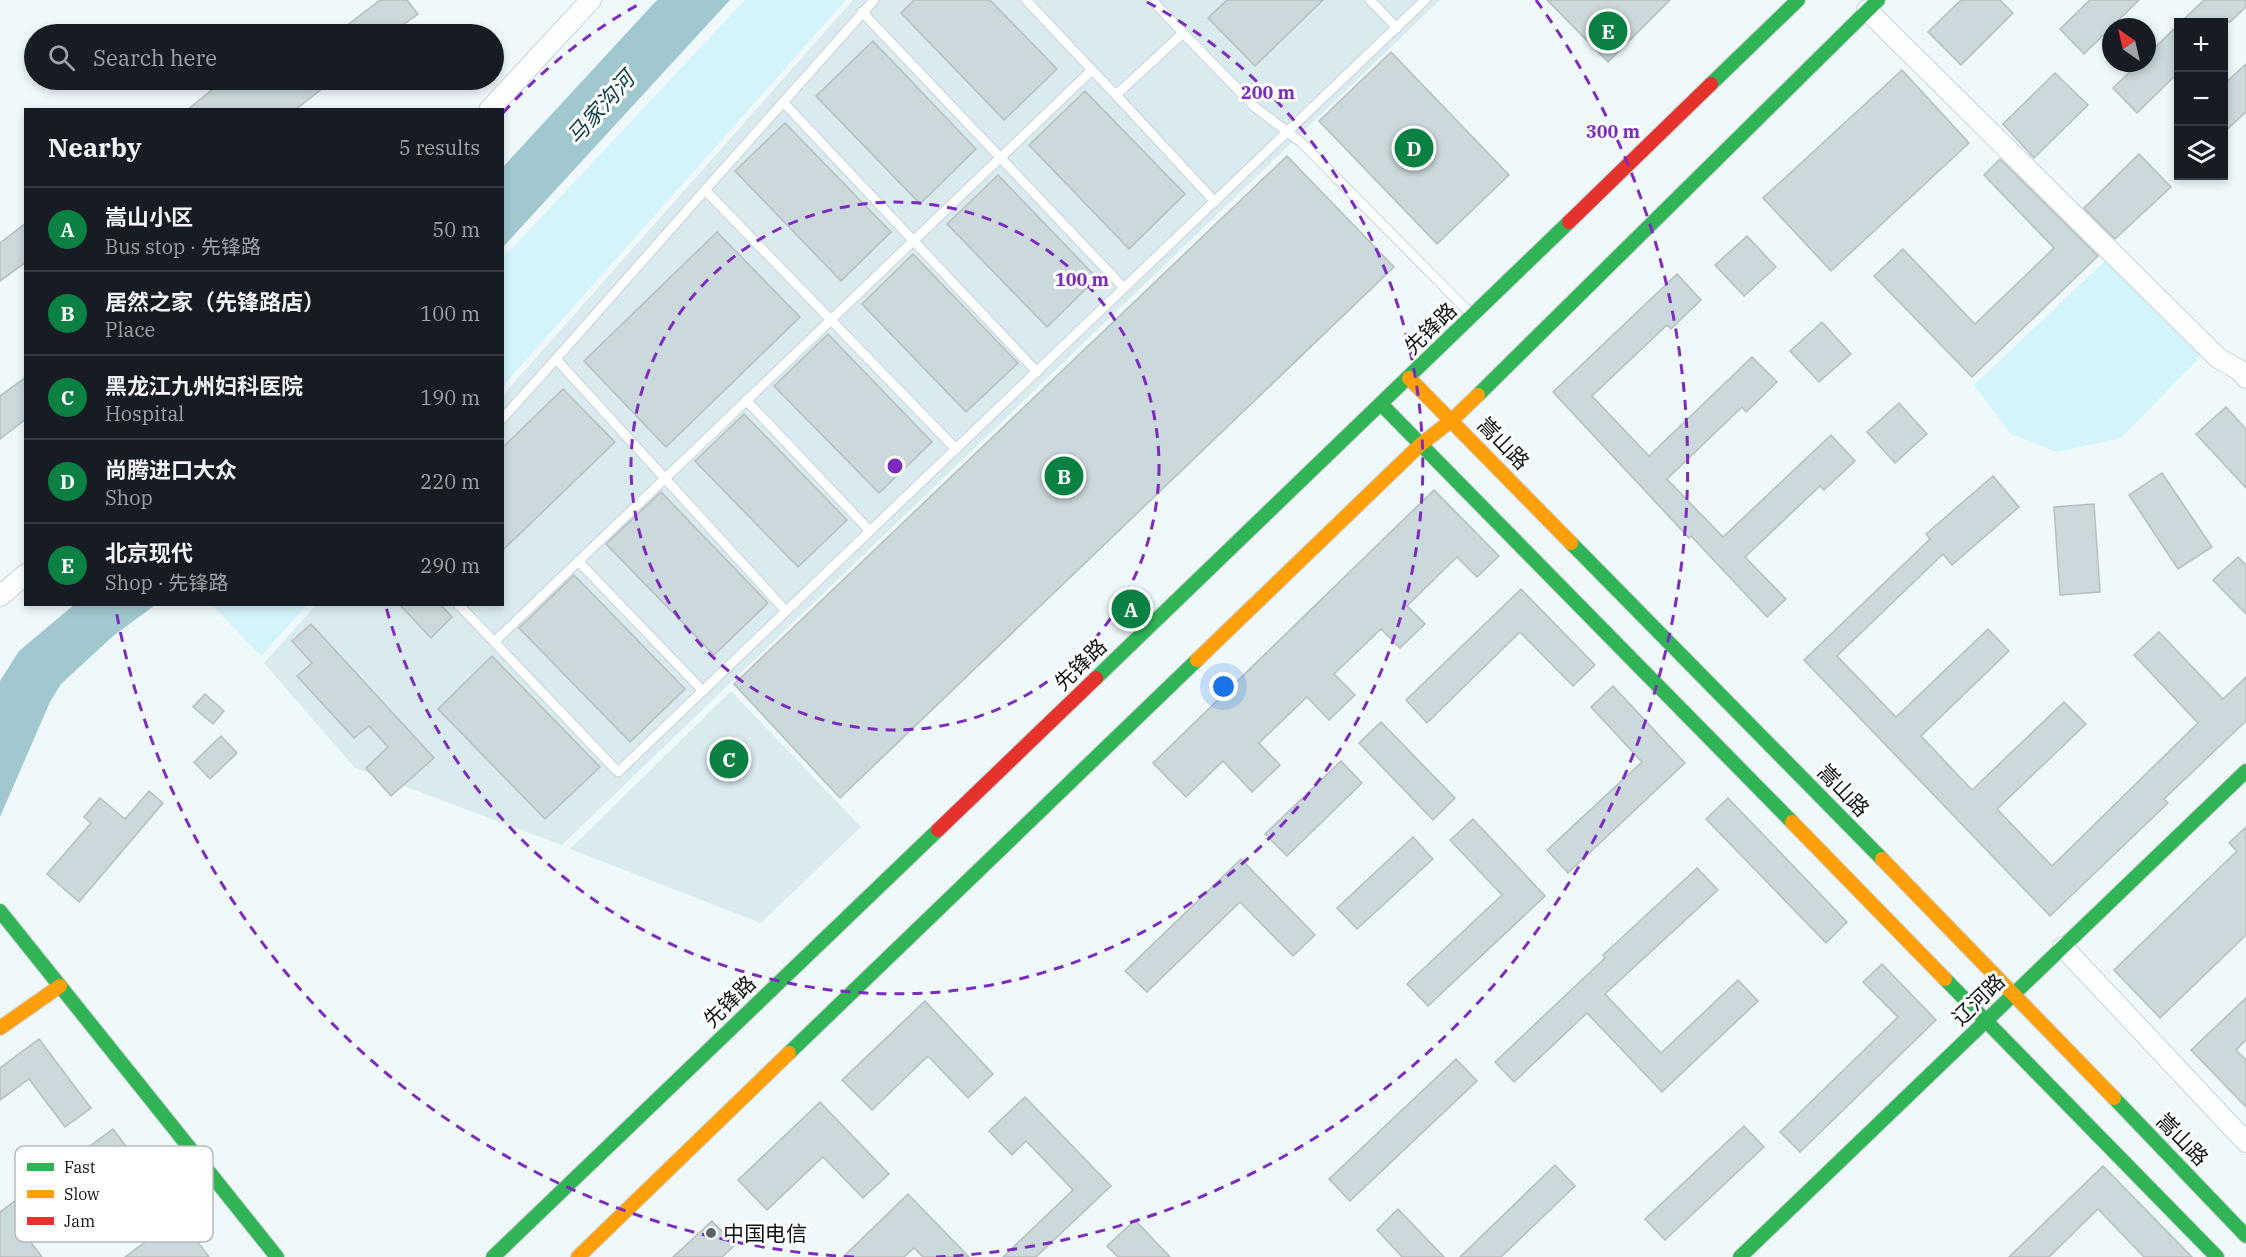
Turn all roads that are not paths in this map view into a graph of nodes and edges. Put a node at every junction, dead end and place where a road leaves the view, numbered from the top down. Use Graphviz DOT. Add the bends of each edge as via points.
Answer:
graph roads {
  1 [pos="591,0"];
  2 [pos="874,0"];
  3 [pos="1026,0"];
  4 [pos="1152,0"];
  5 [pos="1370,0"];
  6 [pos="1425,0"];
  7 [pos="1798,0"];
  8 [pos="1872,5"];
  9 [pos="862,12"];
  10 [pos="1397,28"];
  11 [pos="1183,33"];
  12 [pos="1092,70"];
  13 [pos="1116,95"];
  14 [pos="783,102"];
  15 [pos="491,108"];
  16 [pos="1288,132"];
  17 [pos="1001,157"];
  18 [pos="705,190"];
  19 [pos="1215,202"];
  20 [pos="913,241"];
  21 [pos="1124,288"];
  22 [pos="1473,315"];
  23 [pos="831,320"];
  24 [pos="556,359"];
  25 [pos="1036,372"];
  26 [pos="1409,378"];
  27 [pos="2246,378"];
  28 [pos="746,400"];
  29 [pos="1381,404"];
  30 [pos="504,417"];
  31 [pos="1452,420"];
  32 [pos="1420,445"];
  33 [pos="957,449"];
  34 [pos="664,479"];
  35 [pos="870,531"];
  36 [pos="578,561"];
  37 [pos="24,575"];
  38 [pos="0,596"];
  39 [pos="460,606"];
  40 [pos="786,611"];
  41 [pos="494,642"];
  42 [pos="703,691"];
  43 [pos="2246,771"];
  44 [pos="0,911"];
  45 [pos="2072,955"];
  46 [pos="60,986"];
  47 [pos="2014,994"];
  48 [pos="2029,1003"];
  49 [pos="1986,1021"];
  50 [pos="0,1028"];
  51 [pos="2001,1030"];
  52 [pos="2246,1142"];
  53 [pos="188,1146"];
  54 [pos="213,1177"];
  55 [pos="2246,1236"];
  56 [pos="277,1257"];
  57 [pos="493,1257"];
  58 [pos="578,1257"];
  59 [pos="1740,1257"];
  60 [pos="2217,1257"];
  1 -- 15 [label="street"];
  2 -- 9 [label="lane"];
  3 -- 12 [label="lane"];
  4 -- 11 [label="lane"];
  5 -- 10 [label="lane"];
  6 -- 10 [label="lane"];
  7 -- 22 [label="main road, 先锋路"];
  8 -- 27 [label="street" via="2218,358"];
  8 -- 31 [label="main road"];
  9 -- 14 [label="lane"];
  9 -- 17 [label="lane"];
  10 -- 16 [label="lane"];
  11 -- 13 [label="lane"];
  11 -- 16 [label="lane" via="1256,108"];
  12 -- 13 [label="lane"];
  12 -- 17 [label="lane"];
  13 -- 19 [label="lane"];
  14 -- 18 [label="lane"];
  14 -- 20 [label="lane"];
  16 -- 19 [label="lane"];
  16 -- 22 [label="lane"];
  17 -- 20 [label="lane"];
  17 -- 21 [label="lane"];
  18 -- 23 [label="lane"];
  18 -- 24 [label="lane"];
  19 -- 21 [label="lane"];
  20 -- 23 [label="lane"];
  20 -- 25 [label="lane"];
  21 -- 25 [label="lane"];
  22 -- 26 [label="main road, 先锋路"];
  23 -- 28 [label="lane"];
  23 -- 33 [label="lane"];
  24 -- 30 [label="lane"];
  24 -- 34 [label="lane"];
  25 -- 33 [label="lane"];
  26 -- 29 [label="main road, 先锋路"];
  26 -- 31 [label="main road, 嵩山路"];
  28 -- 34 [label="lane"];
  28 -- 35 [label="lane"];
  29 -- 32 [label="main road"];
  29 -- 57 [label="main road, 先锋路"];
  31 -- 32 [label="main road"];
  31 -- 47 [label="main road, 嵩山路"];
  32 -- 49 [label="main road"];
  32 -- 58 [label="main road"];
  33 -- 35 [label="lane"];
  34 -- 36 [label="lane"];
  34 -- 40 [label="lane"];
  35 -- 40 [label="lane"];
  36 -- 41 [label="lane"];
  36 -- 42 [label="lane"];
  37 -- 38 [label="street"];
  39 -- 41 [label="lane"];
  40 -- 42 [label="lane"];
  41 -- 42 [label="lane" via="618,772"];
  43 -- 45 [label="main road, 辽河路"];
  44 -- 46 [label="main road"];
  45 -- 47 [label="main road, 辽河路"];
  45 -- 52 [label="street"];
  46 -- 50 [label="main road"];
  46 -- 53 [label="main road"];
  47 -- 48 [label="main road, 嵩山路"];
  47 -- 49 [label="main road, 辽河路"];
  48 -- 51 [label="main road, 辽河路"];
  48 -- 55 [label="main road, 嵩山路"];
  49 -- 51 [label="main road"];
  49 -- 59 [label="main road, 辽河路"];
  51 -- 60 [label="main road"];
  54 -- 56 [label="main road"];
}
